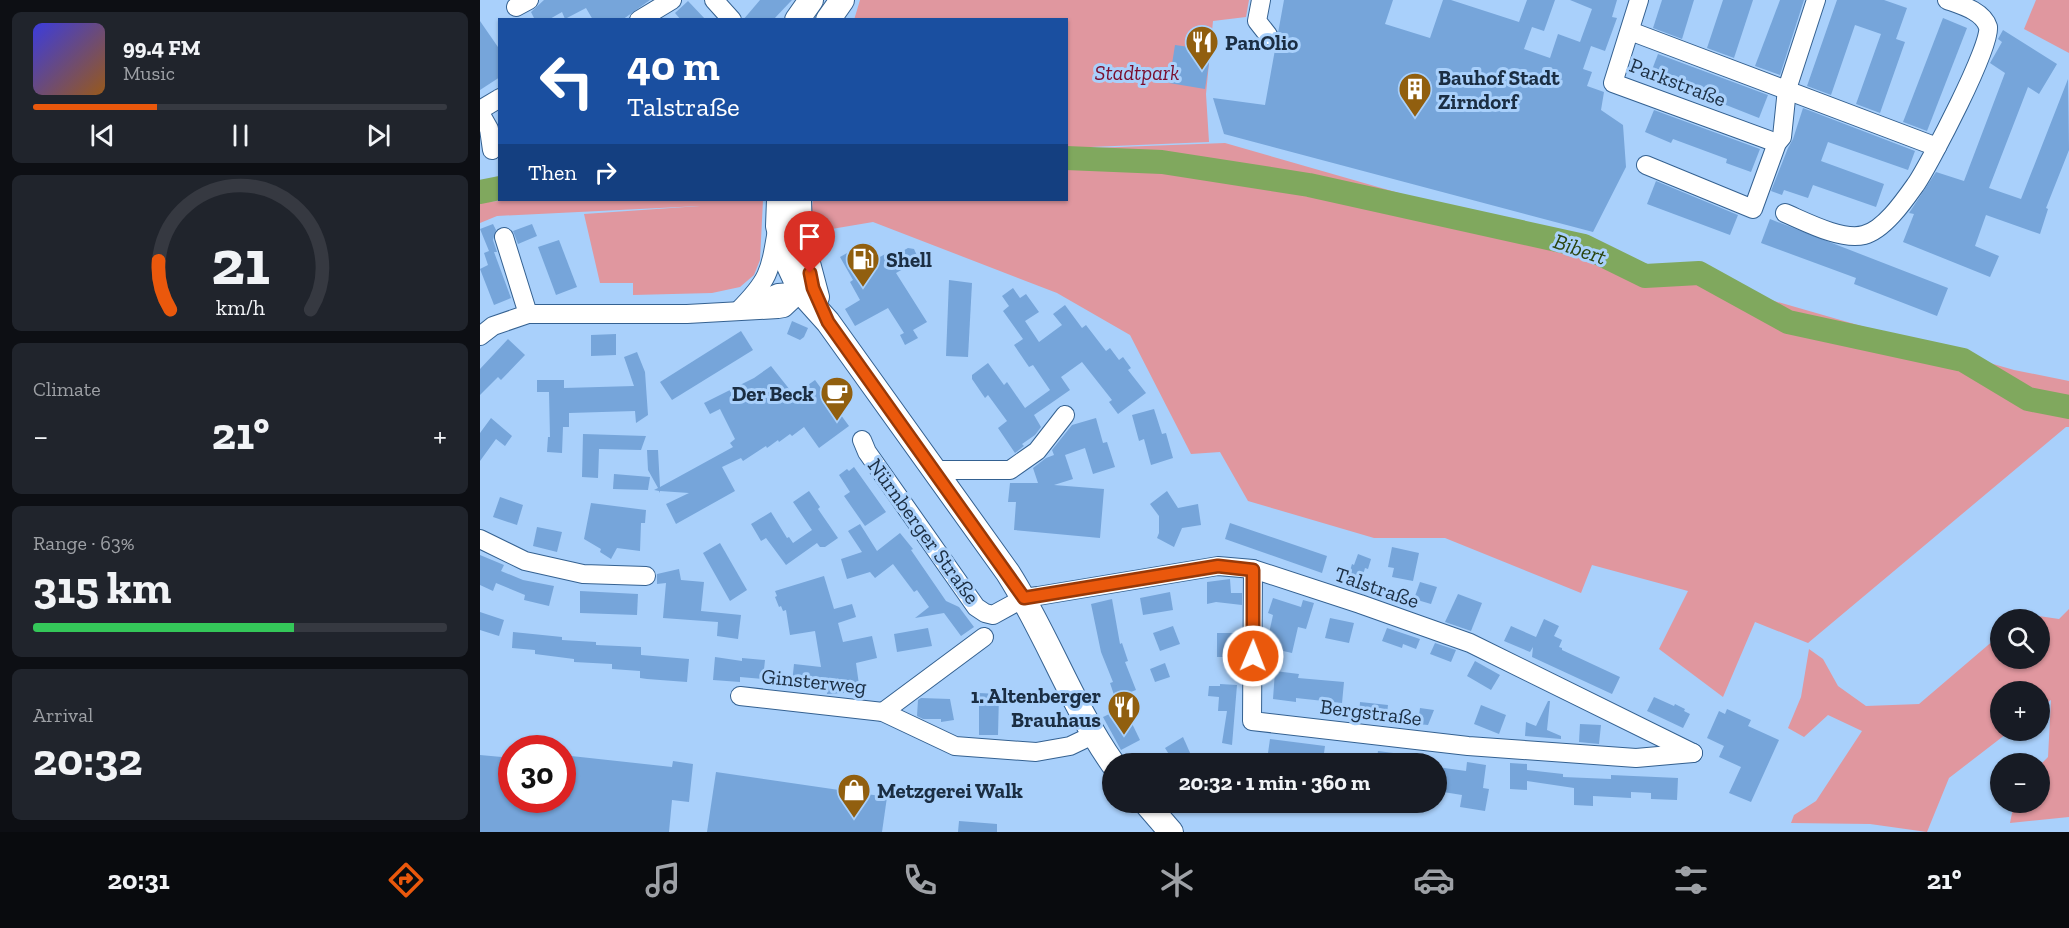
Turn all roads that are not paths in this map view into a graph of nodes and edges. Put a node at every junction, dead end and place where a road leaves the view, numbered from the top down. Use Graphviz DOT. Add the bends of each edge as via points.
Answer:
graph roads {
  1 [pos="672,0"];
  2 [pos="714,0"];
  3 [pos="811,0"];
  4 [pos="842,0"];
  5 [pos="1261,0"];
  6 [pos="1639,0"];
  7 [pos="1816,0"];
  8 [pos="1947,0"];
  9 [pos="1973,5"];
  10 [pos="642,18"];
  11 [pos="730,18"];
  12 [pos="798,18"];
  13 [pos="829,18"];
  14 [pos="1630,31"];
  15 [pos="1268,35"];
  16 [pos="1787,89"];
  17 [pos="498,100"];
  18 [pos="480,112"];
  19 [pos="1778,143"];
  20 [pos="1937,147"];
  21 [pos="490,150"];
  22 [pos="1646,165"];
  23 [pos="787,208"];
  24 [pos="1785,213"];
  25 [pos="504,237"];
  26 [pos="807,290"];
  27 [pos="738,311"];
  28 [pos="528,314"];
  29 [pos="480,336"];
  30 [pos="1065,415"];
  31 [pos="862,440"];
  32 [pos="934,470"];
  33 [pos="480,540"];
  34 [pos="1253,570"];
  35 [pos="646,576"];
  36 [pos="1024,598"];
  37 [pos="984,637"];
  38 [pos="740,696"];
  39 [pos="883,712"];
  40 [pos="1638,725"];
  41 [pos="1093,735"];
  42 [pos="1105,753"];
  43 [pos="1693,753"];
  44 [pos="1636,758"];
  45 [pos="1155,813"];
  46 [pos="1171,832"];
  1 -- 10 [label="street"];
  2 -- 11 [label="street"];
  3 -- 12 [label="main road"];
  4 -- 13 [label="main road"];
  5 -- 15 [label="street" via="1257,21"];
  6 -- 14 [label="street, Parkstraße"];
  7 -- 16 [label="street"];
  8 -- 9 [label="street"];
  9 -- 20 [label="street" via="1986,21 1988,38"];
  14 -- 16 [label="street, Parkstraße"];
  14 -- 19 [label="street, Parkstraße" via="1613,83"];
  16 -- 19 [label="street"];
  16 -- 20 [label="street, Parkstraße"];
  17 -- 18 [label="street"];
  18 -- 21 [label="street" via="489,129"];
  19 -- 22 [label="street" via="1753,209"];
  20 -- 24 [label="street" via="1915,185 1885,223 1864,235 1828,230"];
  23 -- 26 [label="main road, Nürnberger Straße" via="800,233"];
  23 -- 27 [label="street" via="766,278"];
  25 -- 28 [label="street"];
  26 -- 27 [label="street" via="784,308"];
  26 -- 32 [label="main road, Nürnberger Straße"];
  27 -- 28 [label="street"];
  28 -- 29 [label="street" via="493,326"];
  30 -- 32 [label="street" via="1037,451 1010,470"];
  31 -- 36 [label="street, Nürnberger Straße" via="976,607 993,615"];
  32 -- 36 [label="main road, Nürnberger Straße"];
  33 -- 35 [label="street" via="525,561 583,574"];
  34 -- 36 [label="street, Talstraße" via="1218,566"];
  34 -- 40 [label="street, Talstraße" via="1470,643"];
  34 -- 44 [label="street, Bergstraße" via="1252,721 1447,744"];
  36 -- 41 [label="main road, Nürnberger Straße"];
  37 -- 39 [label="street, Ginsterweg"];
  38 -- 39 [label="street, Ginsterweg"];
  39 -- 41 [label="street, Ginsterweg" via="955,746 1036,752 1070,746"];
  40 -- 43 [label="street, Talstraße"];
  40 -- 44 [label="street" via="1649,742"];
  41 -- 42 [label="main road, Nürnberger Straße"];
  43 -- 44 [label="street, Bergstraße"];
  45 -- 46 [label="main road"];
}
